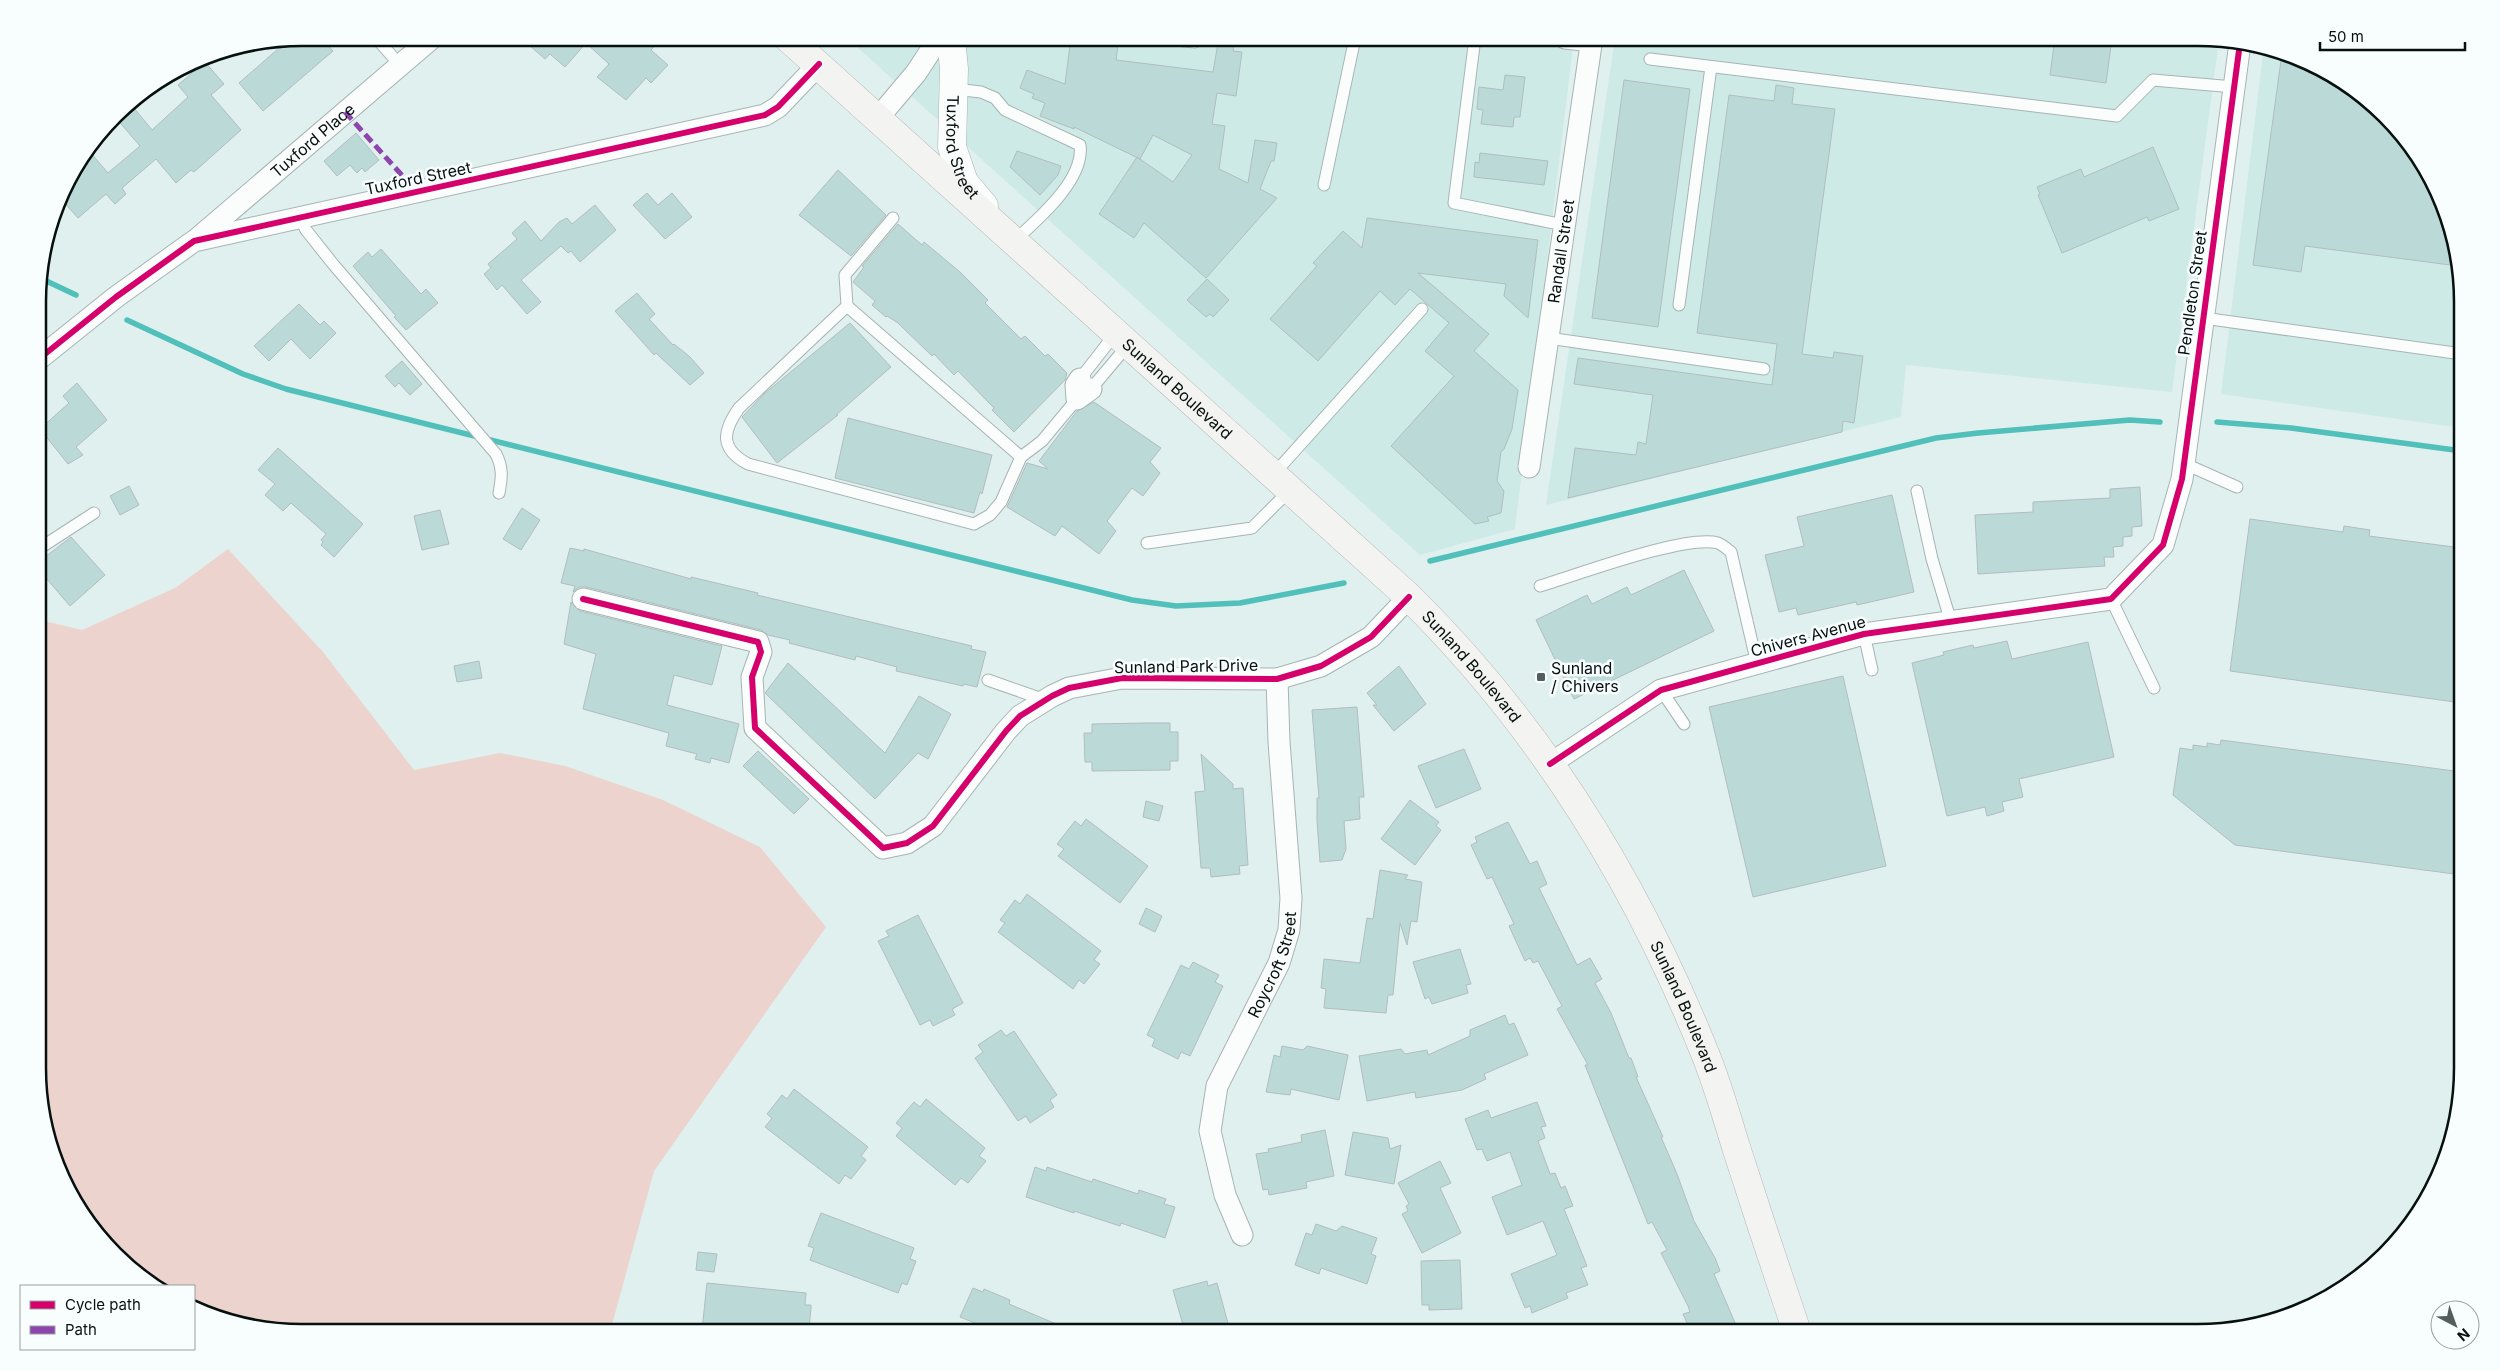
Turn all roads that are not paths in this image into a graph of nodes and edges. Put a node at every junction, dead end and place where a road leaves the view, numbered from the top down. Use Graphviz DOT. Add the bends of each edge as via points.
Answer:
graph roads {
  1 [pos="383,46"];
  2 [pos="421,46"];
  3 [pos="798,46"];
  4 [pos="934,46"];
  5 [pos="951,46"];
  6 [pos="1353,46"];
  7 [pos="1474,46"];
  8 [pos="1591,46"];
  9 [pos="2239,49"];
  10 [pos="1650,59"];
  11 [pos="819,64"];
  12 [pos="400,65"];
  13 [pos="1711,67"];
  14 [pos="2234,88"];
  15 [pos="954,89"];
  16 [pos="878,118"];
  17 [pos="1324,185"];
  18 [pos="300,218"];
  19 [pos="893,218"];
  20 [pos="1564,225"];
  21 [pos="194,241"];
  22 [pos="1013,242"];
  23 [pos="1679,305"];
  24 [pos="847,306"];
  25 [pos="1422,309"];
  26 [pos="2203,318"];
  27 [pos="1548,338"];
  28 [pos="1122,339"];
  29 [pos="46,353"];
  30 [pos="2454,353"];
  31 [pos="1764,369"];
  32 [pos="1083,389"];
  33 [pos="1021,457"];
  34 [pos="2184,463"];
  35 [pos="1529,467"];
  36 [pos="1282,482"];
  37 [pos="2237,487"];
  38 [pos="1917,491"];
  39 [pos="499,493"];
  40 [pos="94,513"];
  41 [pos="1147,543"];
  42 [pos="46,544"];
  43 [pos="1540,586"];
  44 [pos="1409,597"];
  45 [pos="2111,598"];
  46 [pos="583,599"];
  47 [pos="1951,622"];
  48 [pos="1864,634"];
  49 [pos="1757,664"];
  50 [pos="1872,670"];
  51 [pos="1277,679"];
  52 [pos="988,680"];
  53 [pos="2154,688"];
  54 [pos="1662,690"];
  55 [pos="1045,700"];
  56 [pos="1684,724"];
  57 [pos="1550,764"];
  58 [pos="1242,1236"];
  59 [pos="1794,1324"];
  1 -- 12 [label="lane"];
  2 -- 12 [label="street, Tuxford Place"];
  3 -- 11 [label="main road, Sunland Boulevard"];
  4 -- 16 [label="street"];
  5 -- 15 [label="street, Tuxford Street"];
  6 -- 17 [label="lane"];
  7 -- 20 [label="lane" via="1454,203"];
  8 -- 20 [label="street, Randall Street"];
  9 -- 14 [label="street, Pendleton Street"];
  10 -- 13 [label="lane"];
  11 -- 16 [label="main road, Sunland Boulevard"];
  11 -- 18 [label="street, Tuxford Street" via="778,107 765,116"];
  12 -- 21 [label="street, Tuxford Place"];
  13 -- 14 [label="lane" via="2117,116 2153,80"];
  13 -- 23 [label="lane"];
  14 -- 26 [label="street, Pendleton Street"];
  15 -- 22 [label="street, Tuxford Street" via="952,147 964,182"];
  15 -- 22 [label="lane" via="981,92 996,98 1005,110 1080,144 1081,155 1062,194"];
  16 -- 22 [label="main road, Sunland Boulevard"];
  18 -- 21 [label="street, Tuxford Street"];
  18 -- 39 [label="lane" via="333,264 496,454 502,465"];
  19 -- 24 [label="lane" via="845,275"];
  20 -- 27 [label="street, Randall Street"];
  21 -- 29 [label="street, Tuxford Street"];
  22 -- 28 [label="main road, Sunland Boulevard"];
  24 -- 33 [label="lane"];
  24 -- 33 [label="lane" via="739,408 728,424 726,444 736,457 748,464 974,524 990,515 1001,502"];
  25 -- 36 [label="lane"];
  26 -- 30 [label="lane"];
  26 -- 34 [label="street, Pendleton Street"];
  27 -- 31 [label="lane"];
  27 -- 35 [label="street, Randall Street"];
  28 -- 32 [label="lane"];
  28 -- 32 [label="lane"];
  28 -- 36 [label="main road, Sunland Boulevard"];
  32 -- 33 [label="lane" via="1042,441"];
  34 -- 37 [label="lane"];
  34 -- 45 [label="street, Pendleton Street" via="2163,545"];
  36 -- 41 [label="lane" via="1252,528"];
  36 -- 44 [label="main road, Sunland Boulevard"];
  38 -- 47 [label="lane" via="1932,559"];
  40 -- 42 [label="lane"];
  43 -- 49 [label="lane" via="1673,546 1720,544 1731,552"];
  44 -- 51 [label="street, Sunland Park Drive" via="1371,637 1321,666"];
  44 -- 57 [label="main road, Sunland Boulevard" via="1478,669"];
  45 -- 47 [label="street, Chivers Avenue"];
  45 -- 53 [label="lane"];
  46 -- 55 [label="street, Sunland Park Drive" via="758,642 761,652 752,677 755,728 883,848 907,844 933,826 1006,731 1020,716"];
  47 -- 48 [label="street, Chivers Avenue"];
  48 -- 49 [label="street, Chivers Avenue"];
  48 -- 50 [label="lane"];
  49 -- 54 [label="street, Chivers Avenue"];
  51 -- 55 [label="street, Sunland Park Drive" via="1122,678 1069,688"];
  51 -- 58 [label="street, Roycroft Street" via="1291,898 1289,930 1279,963 1217,1086 1210,1131 1225,1195"];
  52 -- 55 [label="lane"];
  54 -- 56 [label="lane"];
  54 -- 57 [label="street, Chivers Avenue"];
  57 -- 59 [label="main road, Sunland Boulevard" via="1594,828 1677,987 1705,1054"];
}
